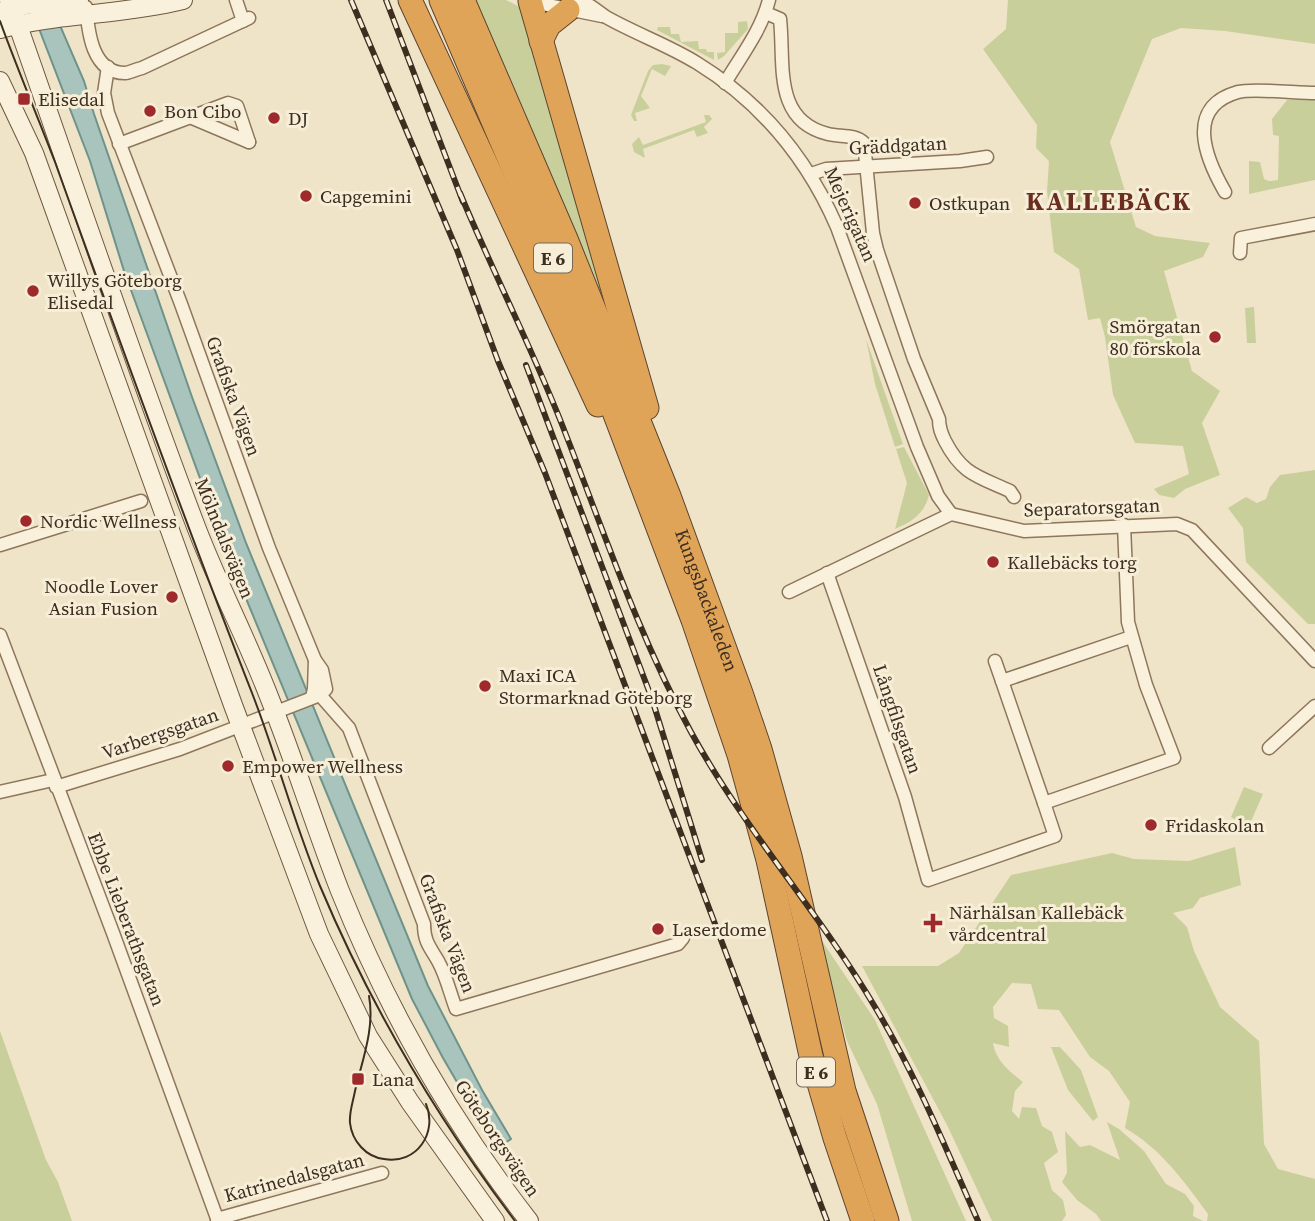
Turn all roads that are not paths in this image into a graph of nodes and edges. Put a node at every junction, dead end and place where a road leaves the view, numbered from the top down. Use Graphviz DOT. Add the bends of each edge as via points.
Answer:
graph roads {
  1 [pos="236,0"];
  2 [pos="410,0"];
  3 [pos="441,0"];
  4 [pos="463,0"];
  5 [pos="528,0"];
  6 [pos="769,0"];
  7 [pos="179,1"];
  8 [pos="84,5"];
  9 [pos="574,5"];
  10 [pos="766,13"];
  11 [pos="15,14"];
  12 [pos="541,41"];
  13 [pos="108,67"];
  14 [pos="0,81"];
  15 [pos="725,83"];
  16 [pos="1315,93"];
  17 [pos="190,117"];
  18 [pos="120,144"];
  19 [pos="987,157"];
  20 [pos="868,165"];
  21 [pos="811,174"];
  22 [pos="1225,192"];
  23 [pos="1315,224"];
  24 [pos="1240,253"];
  25 [pos="669,496"];
  26 [pos="1014,497"];
  27 [pos="141,501"];
  28 [pos="951,514"];
  29 [pos="656,520"];
  30 [pos="1124,525"];
  31 [pos="0,545"];
  32 [pos="827,573"];
  33 [pos="789,592"];
  34 [pos="0,635"];
  35 [pos="1131,637"];
  36 [pos="995,661"];
  37 [pos="1315,661"];
  38 [pos="1002,681"];
  39 [pos="316,696"];
  40 [pos="1315,706"];
  41 [pos="282,710"];
  42 [pos="240,726"];
  43 [pos="1269,748"];
  44 [pos="55,783"];
  45 [pos="0,792"];
  46 [pos="1044,803"];
  47 [pos="683,938"];
  48 [pos="433,1078"];
  49 [pos="383,1173"];
  50 [pos="217,1220"];
  51 [pos="495,1221"];
  52 [pos="528,1221"];
  53 [pos="863,1221"];
  54 [pos="887,1221"];
  1 -- 13 [label="street" via="246,19 142,68 125,73"];
  2 -- 29 [label="highway" via="616,446"];
  3 -- 29 [label="highway, Kungsbackaleden / E 6" via="553,257"];
  4 -- 25 [label="highway, Kungsbackaleden / E 6"];
  5 -- 9 [label="street, Mejerigatan"];
  5 -- 12 [label="highway"];
  6 -- 10 [label="street"];
  7 -- 8 [label="main road"];
  8 -- 11 [label="main road"];
  8 -- 13 [label="street" via="95,52"];
  9 -- 12 [label="highway" via="549,25"];
  9 -- 15 [label="street, Mejerigatan" via="667,46"];
  10 -- 15 [label="street"];
  10 -- 20 [label="street" via="780,19 785,93 791,108 800,121 815,130 861,139"];
  11 -- 41 [label="main road, Mölndalsvägen" via="195,524"];
  12 -- 25 [label="highway"];
  13 -- 18 [label="street, Grafiska Vägen" via="104,93"];
  14 -- 42 [label="main road" via="38,163"];
  15 -- 21 [label="street, Mejerigatan" via="769,120"];
  16 -- 22 [label="street" via="1240,92 1210,111 1204,126 1206,153"];
  17 -- 18 [label="street"];
  18 -- 39 [label="street, Grafiska Vägen" via="315,660"];
  19 -- 20 [label="street, Gräddgatan"];
  20 -- 21 [label="street, Gräddgatan"];
  20 -- 26 [label="street, Mejerigatan" via="877,250 939,428 967,472"];
  21 -- 28 [label="street, Mejerigatan" via="837,227 917,447"];
  23 -- 24 [label="street" via="1241,238"];
  25 -- 54 [label="highway, Kungsbackaleden / E 6" via="760,749 790,856 844,1091"];
  27 -- 31 [label="street"];
  28 -- 30 [label="street, Separatorsgatan" via="1024,531"];
  28 -- 32 [label="street"];
  29 -- 53 [label="highway, Kungsbackaleden / E 6" via="739,755 768,860 811,1055"];
  30 -- 35 [label="street"];
  30 -- 37 [label="street, Separatorsgatan" via="1177,524 1192,530"];
  32 -- 33 [label="street"];
  32 -- 46 [label="street, Långfilsgatan" via="905,797 928,880 1055,836"];
  34 -- 44 [label="street, Ebbe Lieberathsgatan"];
  35 -- 38 [label="street"];
  35 -- 46 [label="street" via="1174,758"];
  36 -- 38 [label="street"];
  38 -- 46 [label="street"];
  39 -- 41 [label="street, Varbergsgatan"];
  39 -- 47 [label="street, Grafiska Vägen" via="349,728 424,924 430,952 456,1009 678,944"];
  40 -- 43 [label="street"];
  41 -- 42 [label="street, Varbergsgatan"];
  41 -- 48 [label="main road, Mölndalsvägen" via="336,878 392,1004"];
  42 -- 44 [label="street, Varbergsgatan" via="180,749"];
  42 -- 51 [label="main road" via="319,934 368,1036"];
  44 -- 45 [label="street, Varbergsgatan"];
  44 -- 50 [label="street, Ebbe Lieberathsgatan"];
  48 -- 52 [label="main road, Göteborgsvägen" via="460,1125"];
  49 -- 50 [label="street, Katrinedalsgatan"];
}
